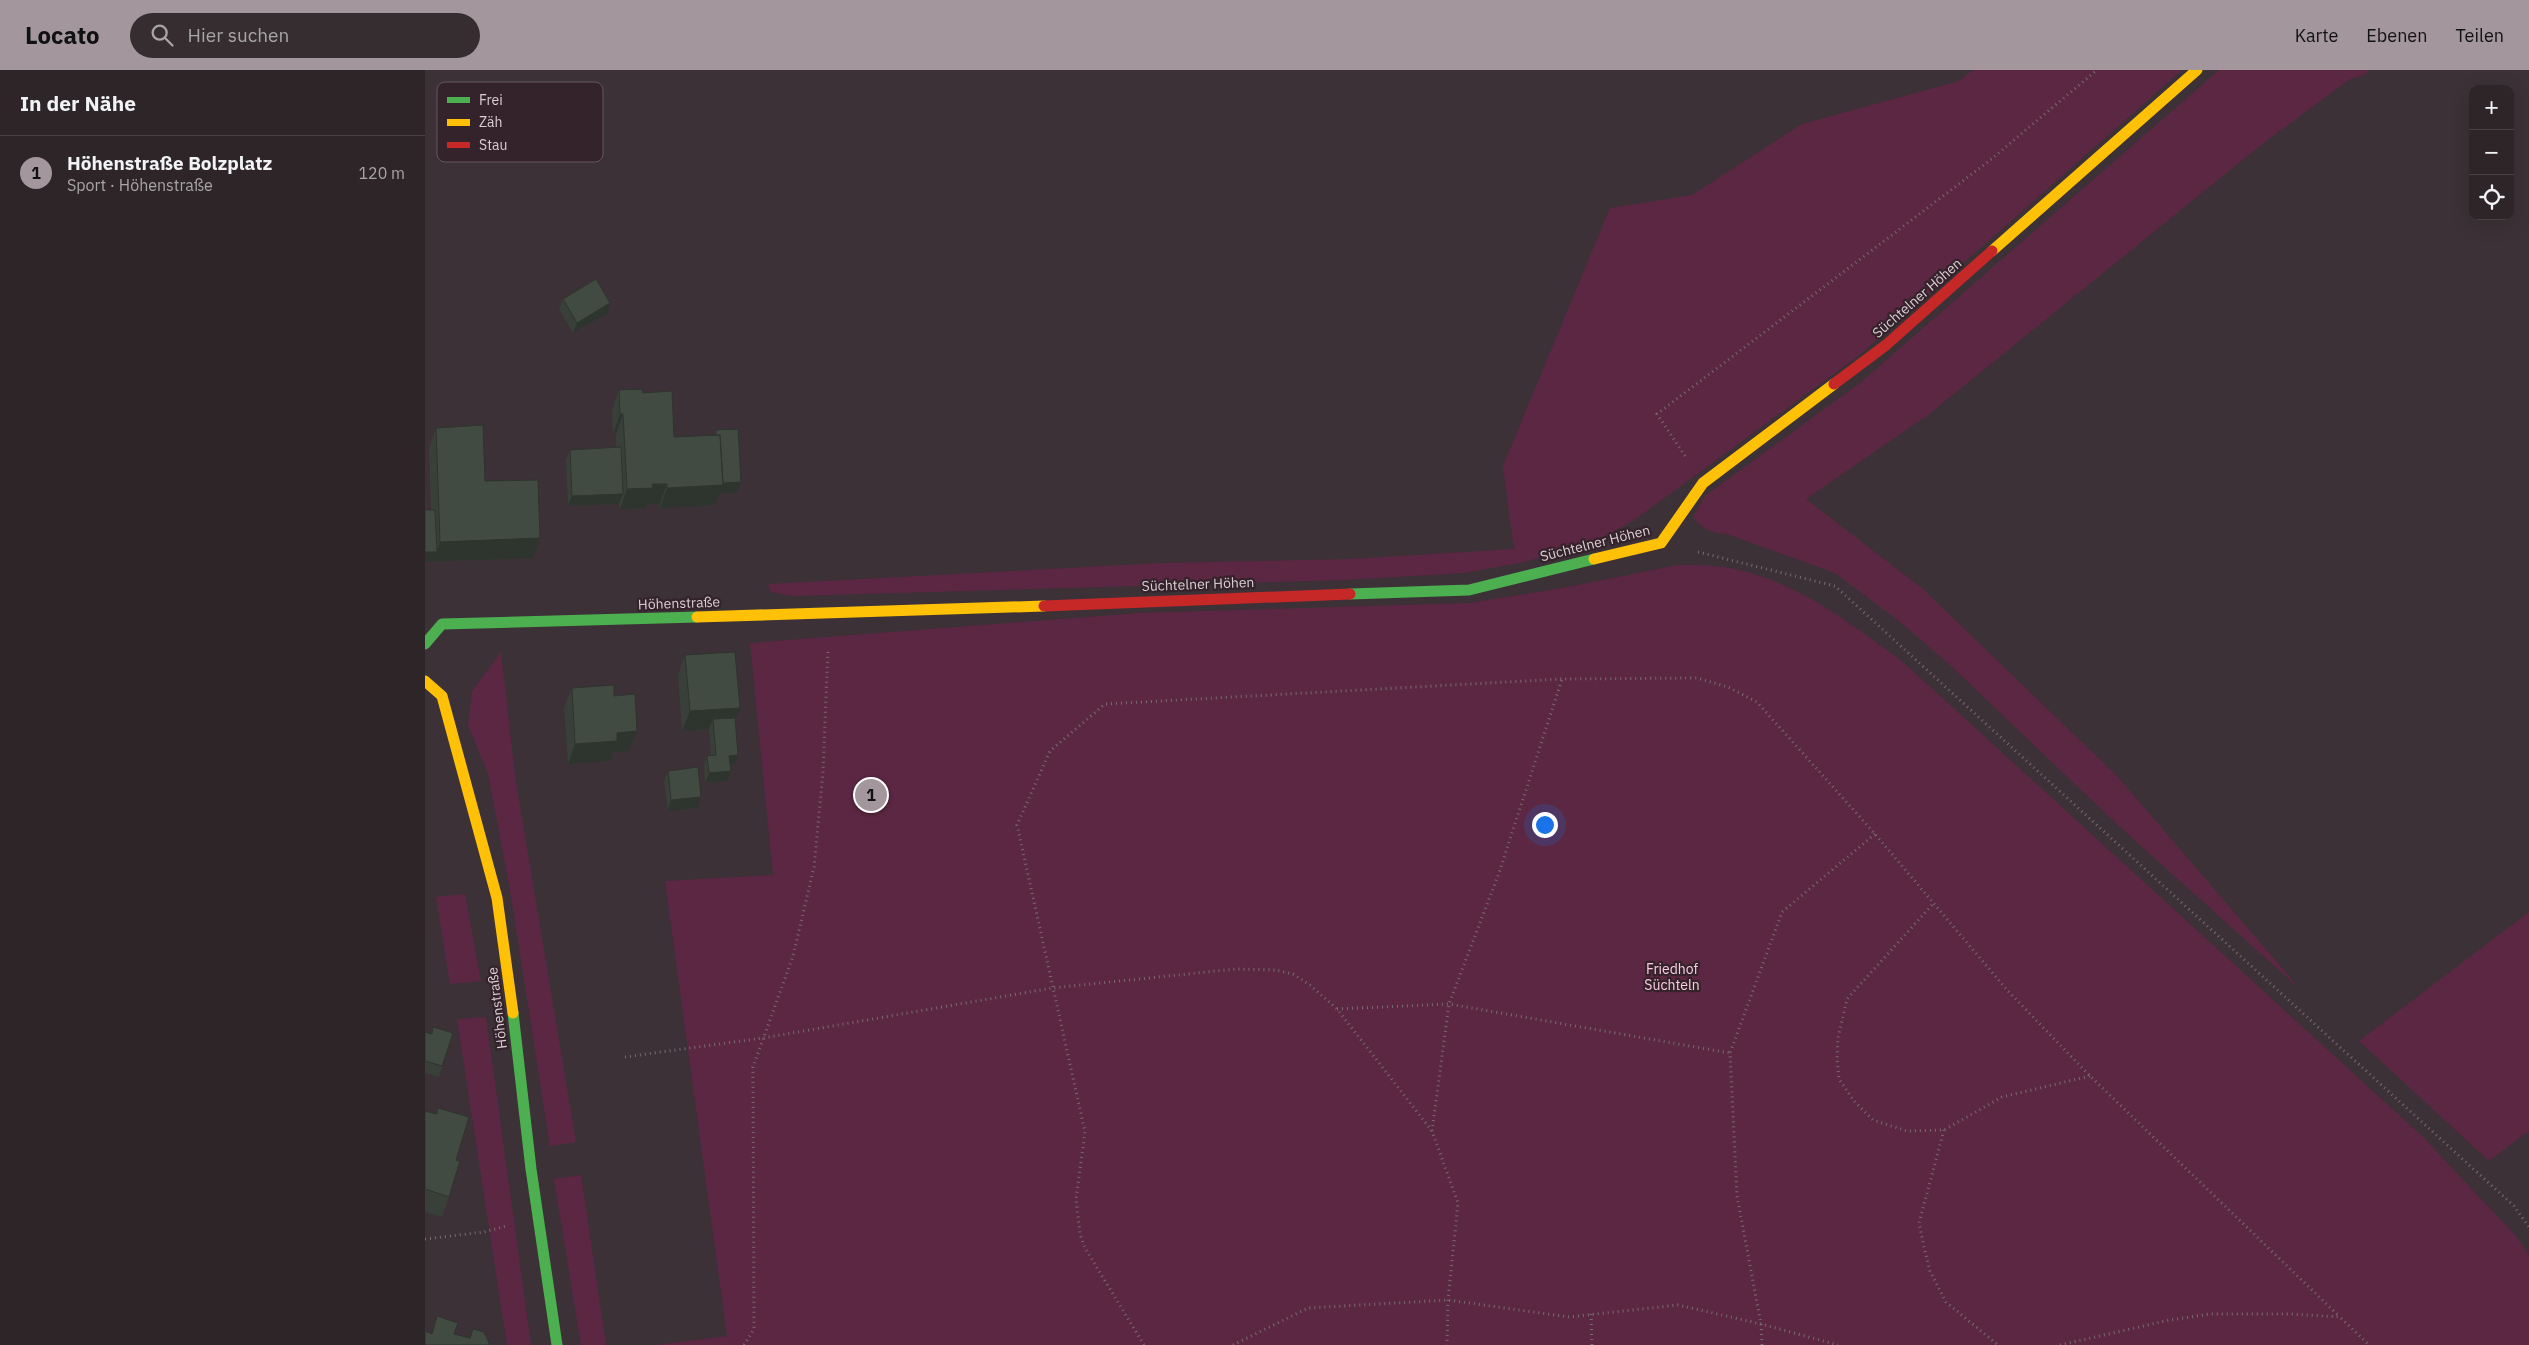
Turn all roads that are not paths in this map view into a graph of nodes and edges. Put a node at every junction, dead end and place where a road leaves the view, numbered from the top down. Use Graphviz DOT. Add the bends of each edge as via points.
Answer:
graph roads {
  1 [pos="2197,70"];
  2 [pos="942,608"];
  3 [pos="425,644"];
  4 [pos="425,681"];
  5 [pos="557,1345"];
  1 -- 2 [label="street, Süchtelner Höhen" via="1886,345 1703,483 1661,543 1469,590"];
  2 -- 3 [label="street, Höhenstraße" via="442,624"];
  4 -- 5 [label="street, Höhenstraße" via="442,696 497,898 537,1219"];
}
